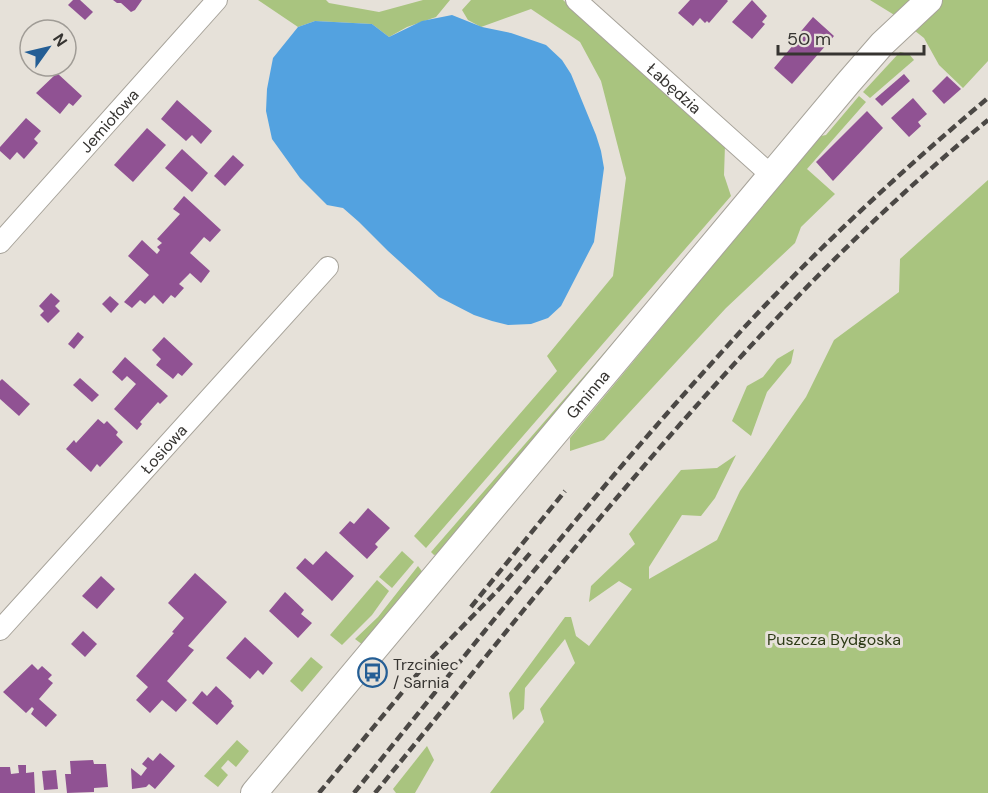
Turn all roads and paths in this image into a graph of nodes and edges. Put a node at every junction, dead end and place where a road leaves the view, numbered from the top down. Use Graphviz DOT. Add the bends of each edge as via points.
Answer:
graph roads {
  1 [pos="217,0"];
  2 [pos="576,0"];
  3 [pos="929,0"];
  4 [pos="771,175"];
  5 [pos="0,243"];
  6 [pos="328,267"];
  7 [pos="0,630"];
  8 [pos="254,793"];
  1 -- 5 [label="street, Jemiołowa"];
  2 -- 4 [label="street, Łabędzia"];
  3 -- 4 [label="street, Gminna" via="882,44"];
  4 -- 8 [label="street, Gminna"];
  6 -- 7 [label="street, Łosiowa"];
}
